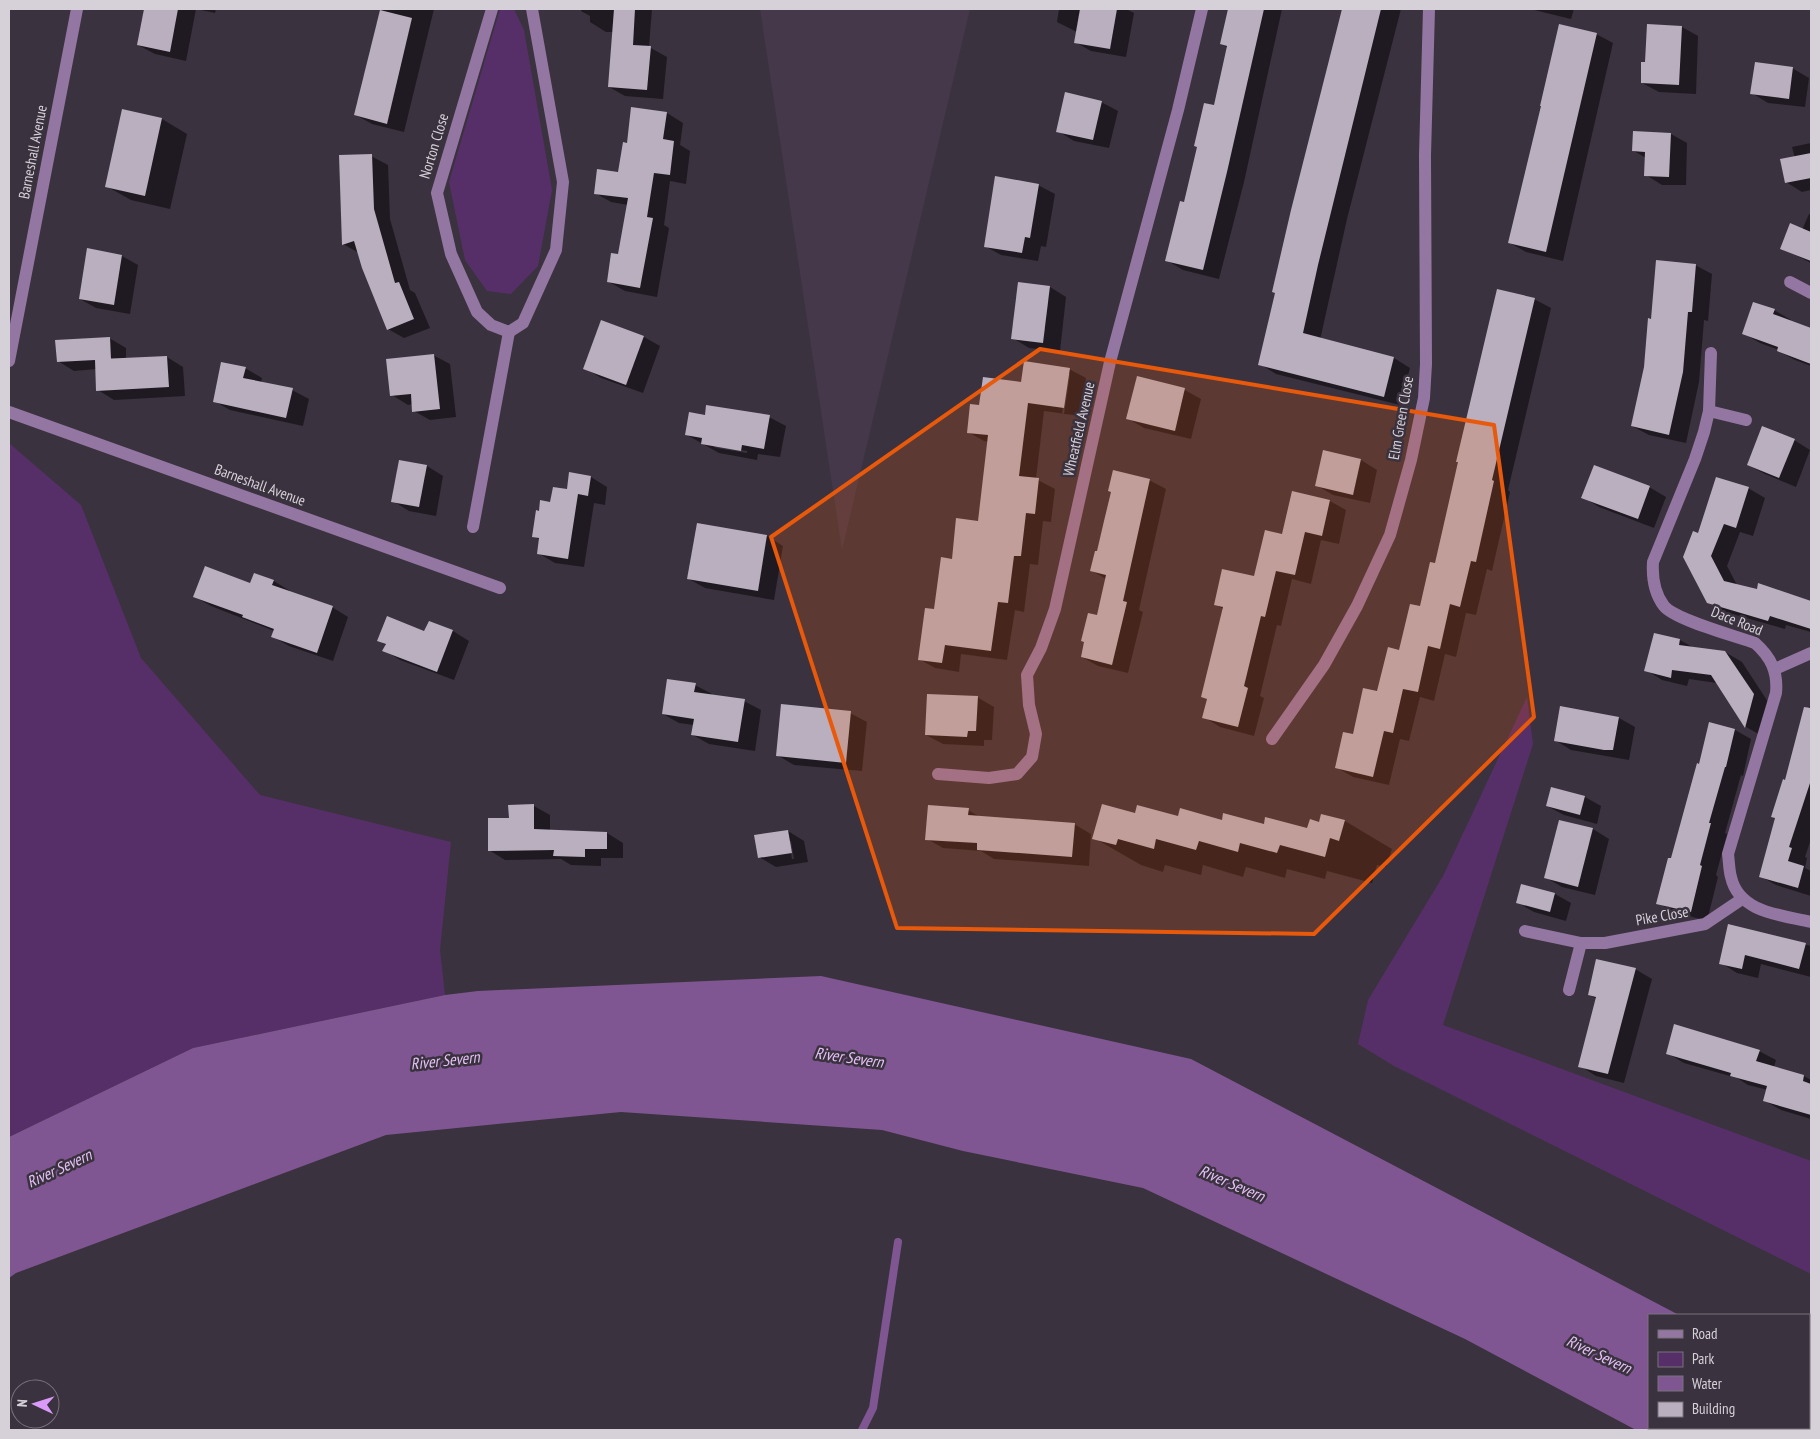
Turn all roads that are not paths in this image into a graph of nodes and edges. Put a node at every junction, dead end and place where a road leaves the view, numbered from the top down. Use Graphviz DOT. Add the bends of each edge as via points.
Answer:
graph roads {
  1 [pos="77,9"];
  2 [pos="492,9"];
  3 [pos="532,9"];
  4 [pos="1202,9"];
  5 [pos="1429,9"];
  6 [pos="1790,282"];
  7 [pos="1811,293"];
  8 [pos="509,332"];
  9 [pos="1711,352"];
  10 [pos="9,361"];
  11 [pos="1709,411"];
  12 [pos="9,412"];
  13 [pos="1746,420"];
  14 [pos="473,527"];
  15 [pos="500,588"];
  16 [pos="1811,653"];
  17 [pos="1775,669"];
  18 [pos="1272,739"];
  19 [pos="938,774"];
  20 [pos="1742,899"];
  21 [pos="1811,922"];
  22 [pos="1525,931"];
  23 [pos="1580,943"];
  24 [pos="1569,990"];
  1 -- 10 [label="street, Barneshall Avenue"];
  2 -- 8 [label="street, Norton Close" via="437,193 451,254 477,312 491,325"];
  3 -- 8 [label="street" via="564,182 556,250 523,324"];
  4 -- 19 [label="street, Wheatfield Avenue" via="1110,362 1055,609 1027,675 1029,705 1036,734 1032,757 1017,774 989,778"];
  5 -- 18 [label="street, Elm Green Close" via="1425,155 1426,364 1424,398 1411,460 1390,535 1357,606 1324,666"];
  6 -- 7 [label="street"];
  8 -- 14 [label="street"];
  9 -- 11 [label="street, Dace Road"];
  11 -- 13 [label="street"];
  11 -- 17 [label="street, Dace Road" via="1695,459 1654,562 1652,577 1665,608 1755,643"];
  12 -- 15 [label="street, Barneshall Avenue"];
  16 -- 17 [label="street"];
  17 -- 20 [label="street" via="1776,693 1728,854 1731,879"];
  20 -- 21 [label="street" via="1755,908"];
  20 -- 23 [label="street, Pike Close" via="1704,924 1605,943"];
  22 -- 23 [label="street, Pike Close"];
  23 -- 24 [label="street"];
}
